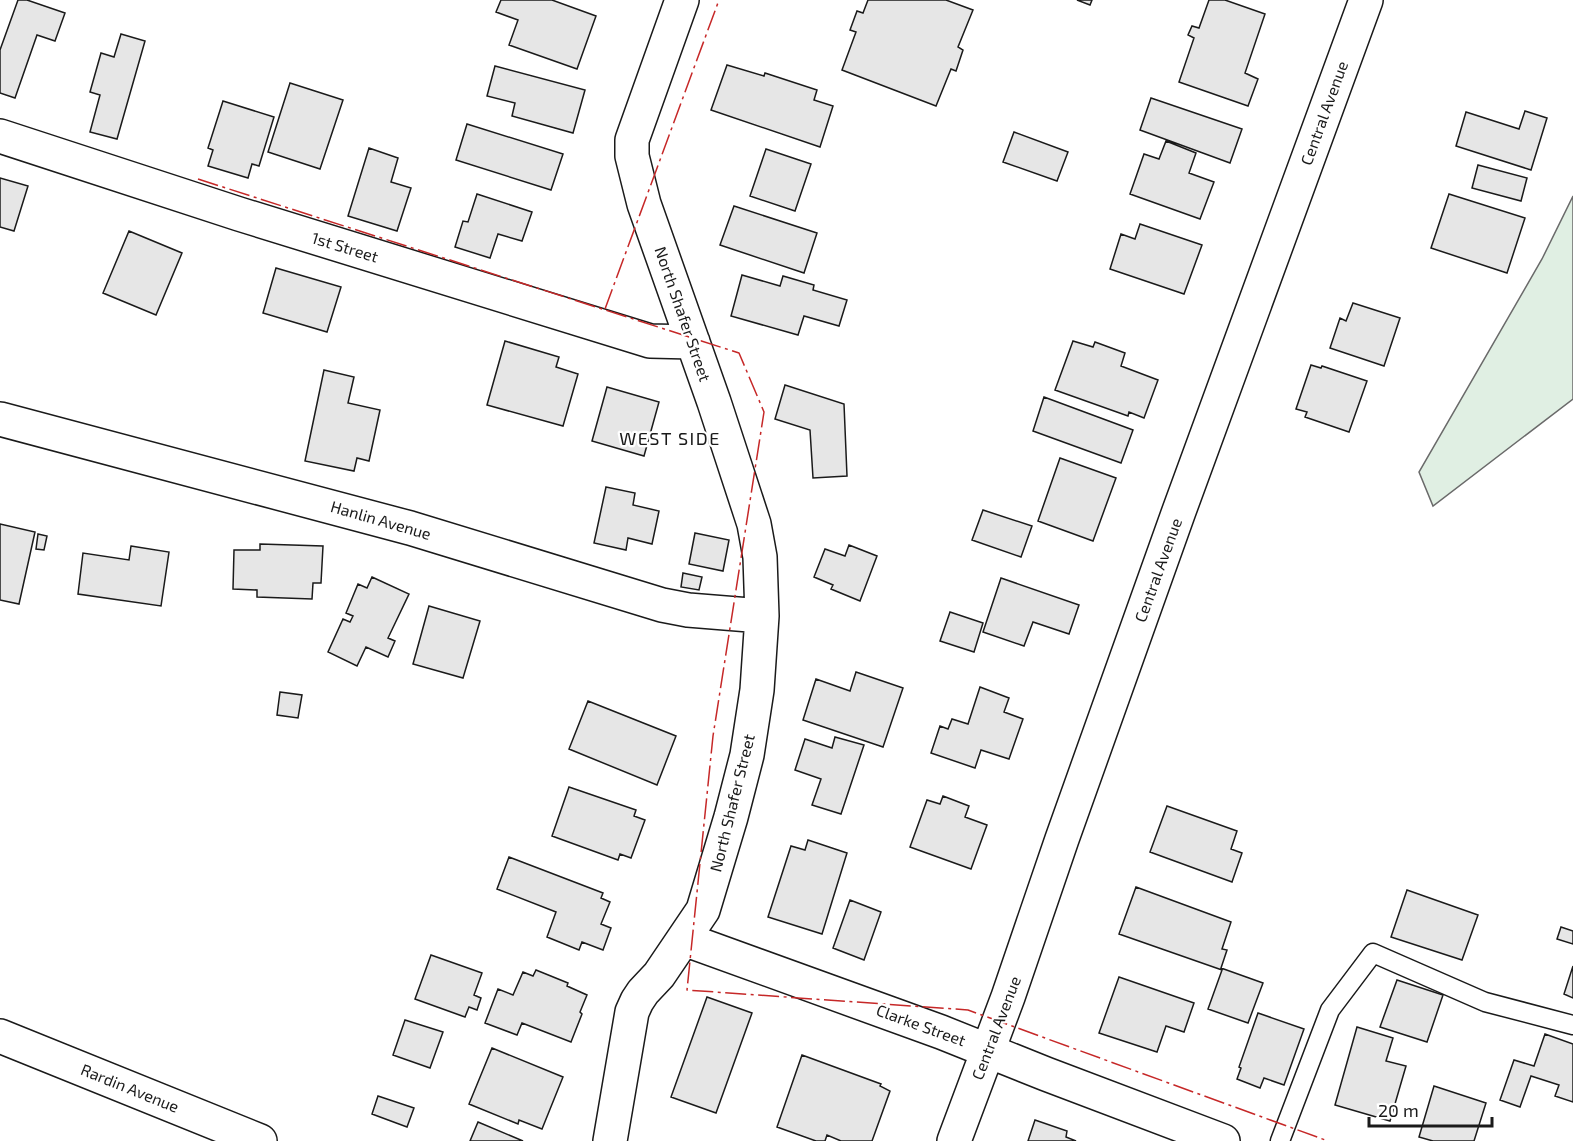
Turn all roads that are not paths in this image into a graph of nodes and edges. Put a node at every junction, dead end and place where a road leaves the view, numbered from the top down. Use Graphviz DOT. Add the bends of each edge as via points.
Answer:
graph roads {
  1 [pos="682,0"];
  2 [pos="1366,0"];
  3 [pos="0,136"];
  4 [pos="693,342"];
  5 [pos="0,419"];
  6 [pos="762,616"];
  7 [pos="684,939"];
  8 [pos="1573,1025"];
  9 [pos="0,1036"];
  10 [pos="988,1051"];
  11 [pos="260,1141"];
  12 [pos="610,1141"];
  13 [pos="954,1141"];
  14 [pos="1221,1141"];
  15 [pos="1280,1141"];
  1 -- 4 [label="street, North Shafer Street" via="632,140 632,156 644,204"];
  2 -- 10 [label="street, Central Avenue" via="1152,586"];
  3 -- 4 [label="street, 1st Street" via="650,341"];
  4 -- 6 [label="street, North Shafer Street" via="754,524 760,557"];
  5 -- 6 [label="street, Hanlin Avenue" via="410,528 662,605"];
  6 -- 7 [label="street, North Shafer Street" via="747,755 703,910"];
  7 -- 10 [label="street, Clarke Street"];
  7 -- 12 [label="street, North Shafer Street" via="637,1001"];
  8 -- 15 [label="lane" via="1485,1002 1373,952 1330,1010"];
  9 -- 11 [label="street, Rardin Avenue"];
  10 -- 13 [label="street, Central Avenue"];
  10 -- 14 [label="street, Clarke Street"];
}
